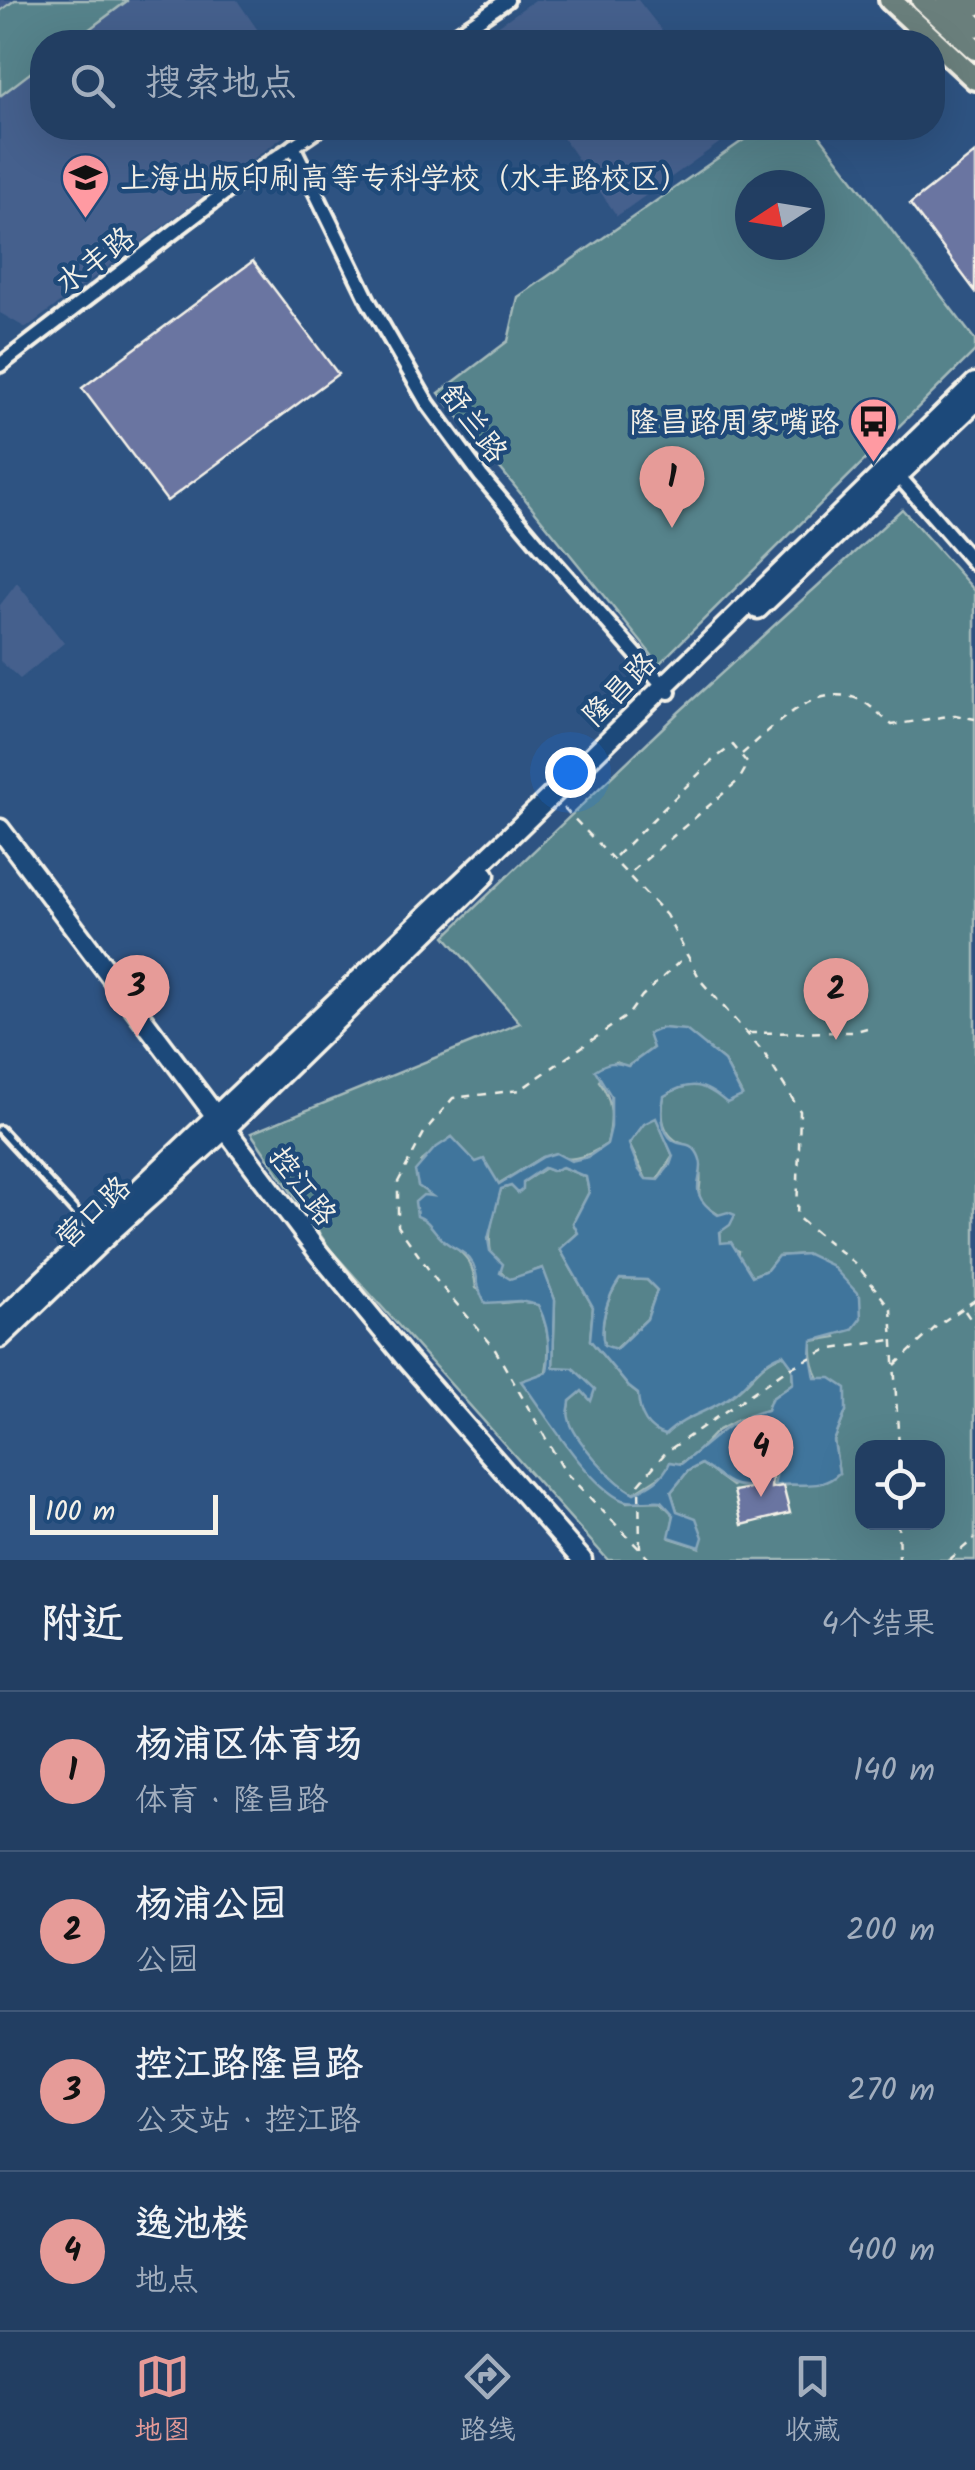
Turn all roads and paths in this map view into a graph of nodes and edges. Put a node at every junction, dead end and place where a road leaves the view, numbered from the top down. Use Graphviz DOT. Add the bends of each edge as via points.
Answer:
graph roads {
  1 [pos="507,0"];
  2 [pos="890,0"];
  3 [pos="922,0"];
  4 [pos="947,0"];
  5 [pos="975,26"];
  6 [pos="463,30"];
  7 [pos="922,30"];
  8 [pos="975,49"];
  9 [pos="945,52"];
  10 [pos="975,80"];
  11 [pos="302,140"];
  12 [pos="293,146"];
  13 [pos="0,365"];
  14 [pos="975,383"];
  15 [pos="975,402"];
  16 [pos="893,470"];
  17 [pos="975,564"];
  18 [pos="666,689"];
  19 [pos="975,718"];
  20 [pos="740,754"];
  21 [pos="558,802"];
  22 [pos="0,829"];
  23 [pos="614,858"];
  24 [pos="629,874"];
  25 [pos="687,955"];
  26 [pos="868,1028"];
  27 [pos="747,1033"];
  28 [pos="220,1123"];
  29 [pos="0,1130"];
  30 [pos="93,1231"];
  31 [pos="975,1300"];
  32 [pos="964,1310"];
  33 [pos="0,1321"];
  34 [pos="975,1326"];
  35 [pos="0,1338"];
  36 [pos="893,1340"];
  37 [pos="894,1366"];
  38 [pos="898,1440"];
  39 [pos="898,1530"];
  40 [pos="975,1538"];
  41 [pos="640,1549"];
  42 [pos="582,1560"];
  43 [pos="650,1560"];
  44 [pos="899,1560"];
  45 [pos="948,1560"];
  1 -- 6 [label="street"];
  2 -- 7 [label="main road"];
  3 -- 8 [label="main road"];
  4 -- 5 [label="main road"];
  9 -- 10 [label="main road"];
  11 -- 12 [label="street, 水丰路"];
  12 -- 13 [label="street, 水丰路"];
  12 -- 18 [label="street, 舒兰路" via="428,404 481,476"];
  14 -- 16 [label="main road, 隆昌路"];
  15 -- 16 [label="main road, 隆昌路"];
  16 -- 17 [label="street"];
  16 -- 18 [label="main road, 隆昌路"];
  18 -- 21 [label="main road, 隆昌路"];
  18 -- 28 [label="main road, 隆昌路"];
  19 -- 20 [label="path" via="892,725 861,700 835,694 813,698"];
  20 -- 23 [label="path" via="734,745 712,761"];
  20 -- 24 [label="path" via="748,764 739,780"];
  21 -- 23 [label="path"];
  21 -- 28 [label="main road, 隆昌路" via="421,940"];
  22 -- 28 [label="main road, 控江路"];
  23 -- 24 [label="path"];
  24 -- 25 [label="path" via="666,915"];
  25 -- 27 [label="path"];
  25 -- 41 [label="path" via="628,1015 520,1090 453,1098 424,1131 398,1182 398,1226 493,1346 565,1472"];
  26 -- 27 [label="path"];
  27 -- 36 [label="path" via="800,1111 797,1217 857,1265 890,1309"];
  28 -- 30 [label="main road, 营口路"];
  28 -- 35 [label="main road, 营口路"];
  28 -- 42 [label="main road, 控江路" via="407,1360"];
  29 -- 30 [label="lane"];
  30 -- 33 [label="main road, 营口路"];
  31 -- 32 [label="path"];
  32 -- 34 [label="path"];
  32 -- 37 [label="path"];
  36 -- 37 [label="path"];
  36 -- 41 [label="path" via="826,1350 666,1452 639,1484"];
  37 -- 38 [label="path"];
  39 -- 44 [label="path"];
  40 -- 45 [label="path"];
  41 -- 43 [label="path"];
}
